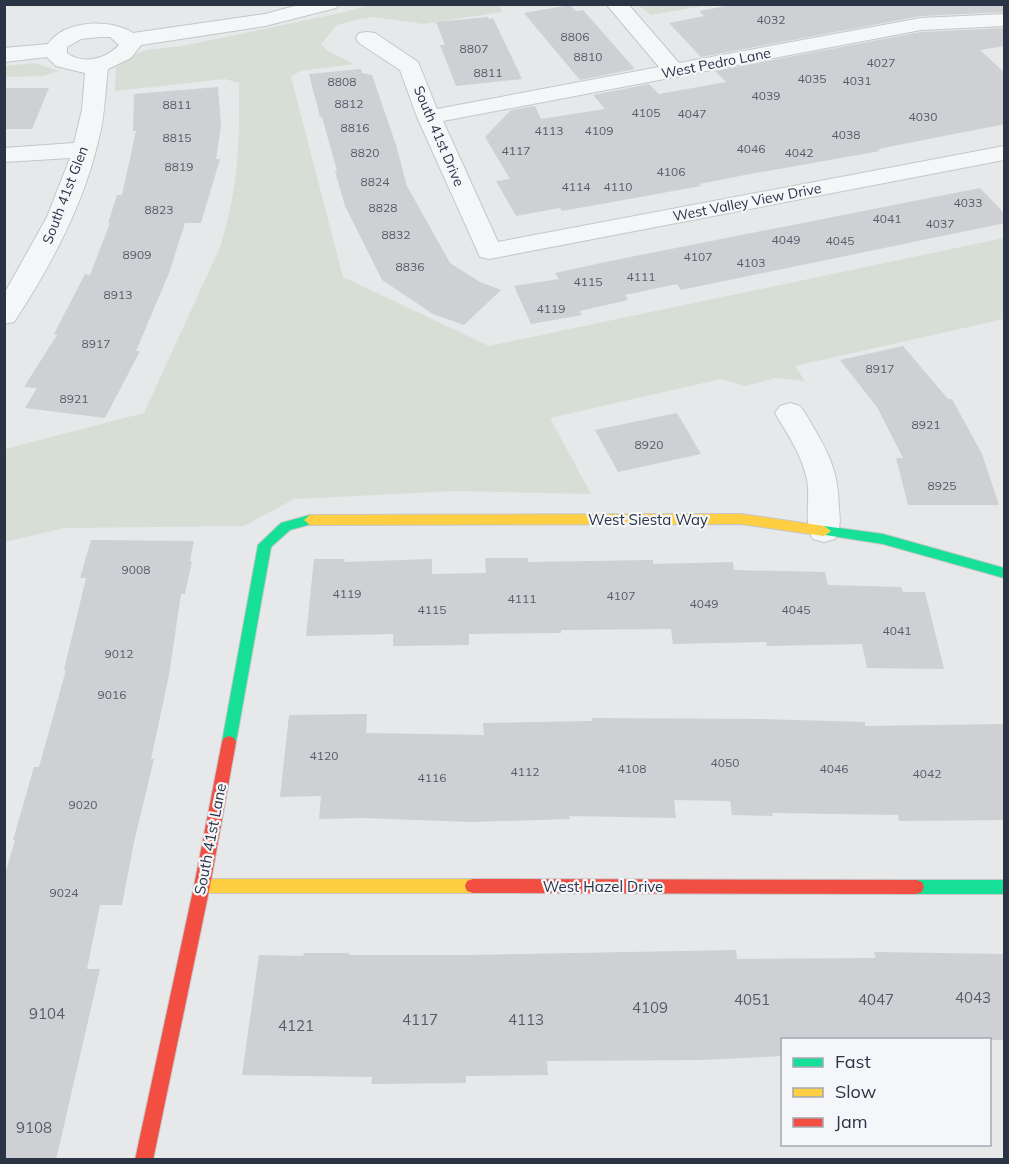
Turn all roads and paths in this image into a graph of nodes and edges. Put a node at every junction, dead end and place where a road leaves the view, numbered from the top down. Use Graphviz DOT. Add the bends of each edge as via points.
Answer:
graph roads {
  1 [pos="329,4"];
  2 [pos="616,4"];
  3 [pos="1005,20"];
  4 [pos="368,38"];
  5 [pos="129,40"];
  6 [pos="55,50"];
  7 [pos="4,55"];
  8 [pos="97,65"];
  9 [pos="674,71"];
  10 [pos="429,117"];
  11 [pos="84,150"];
  12 [pos="4,155"];
  13 [pos="1002,156"];
  14 [pos="489,251"];
  15 [pos="4,316"];
  16 [pos="790,413"];
  17 [pos="286,526"];
  18 [pos="824,531"];
  19 [pos="1005,573"];
  20 [pos="202,886"];
  21 [pos="1005,887"];
  22 [pos="144,1160"];
  1 -- 5 [label="street" via="265,20"];
  2 -- 9 [label="street"];
  3 -- 9 [label="street, West Pedro Lane" via="921,24"];
  4 -- 10 [label="street, South 41st Drive" via="410,67"];
  5 -- 6 [label="street" via="107,30 84,31 64,39"];
  5 -- 8 [label="street" via="130,46 118,58"];
  6 -- 7 [label="street"];
  6 -- 8 [label="street" via="66,63"];
  8 -- 11 [label="street, South 41st Glen" via="93,111"];
  9 -- 10 [label="street, West Pedro Lane"];
  10 -- 14 [label="street, South 41st Drive"];
  11 -- 12 [label="street"];
  11 -- 15 [label="street, South 41st Glen" via="40,260"];
  13 -- 14 [label="street, West Valley View Drive"];
  16 -- 18 [label="street" via="817,460 823,483"];
  17 -- 18 [label="street, West Siesta Way" via="314,519 741,519"];
  17 -- 20 [label="street, South 41st Lane" via="265,545"];
  18 -- 19 [label="street, West Siesta Way" via="883,539"];
  20 -- 21 [label="street, West Hazel Drive"];
  20 -- 22 [label="street, South 41st Lane"];
}
